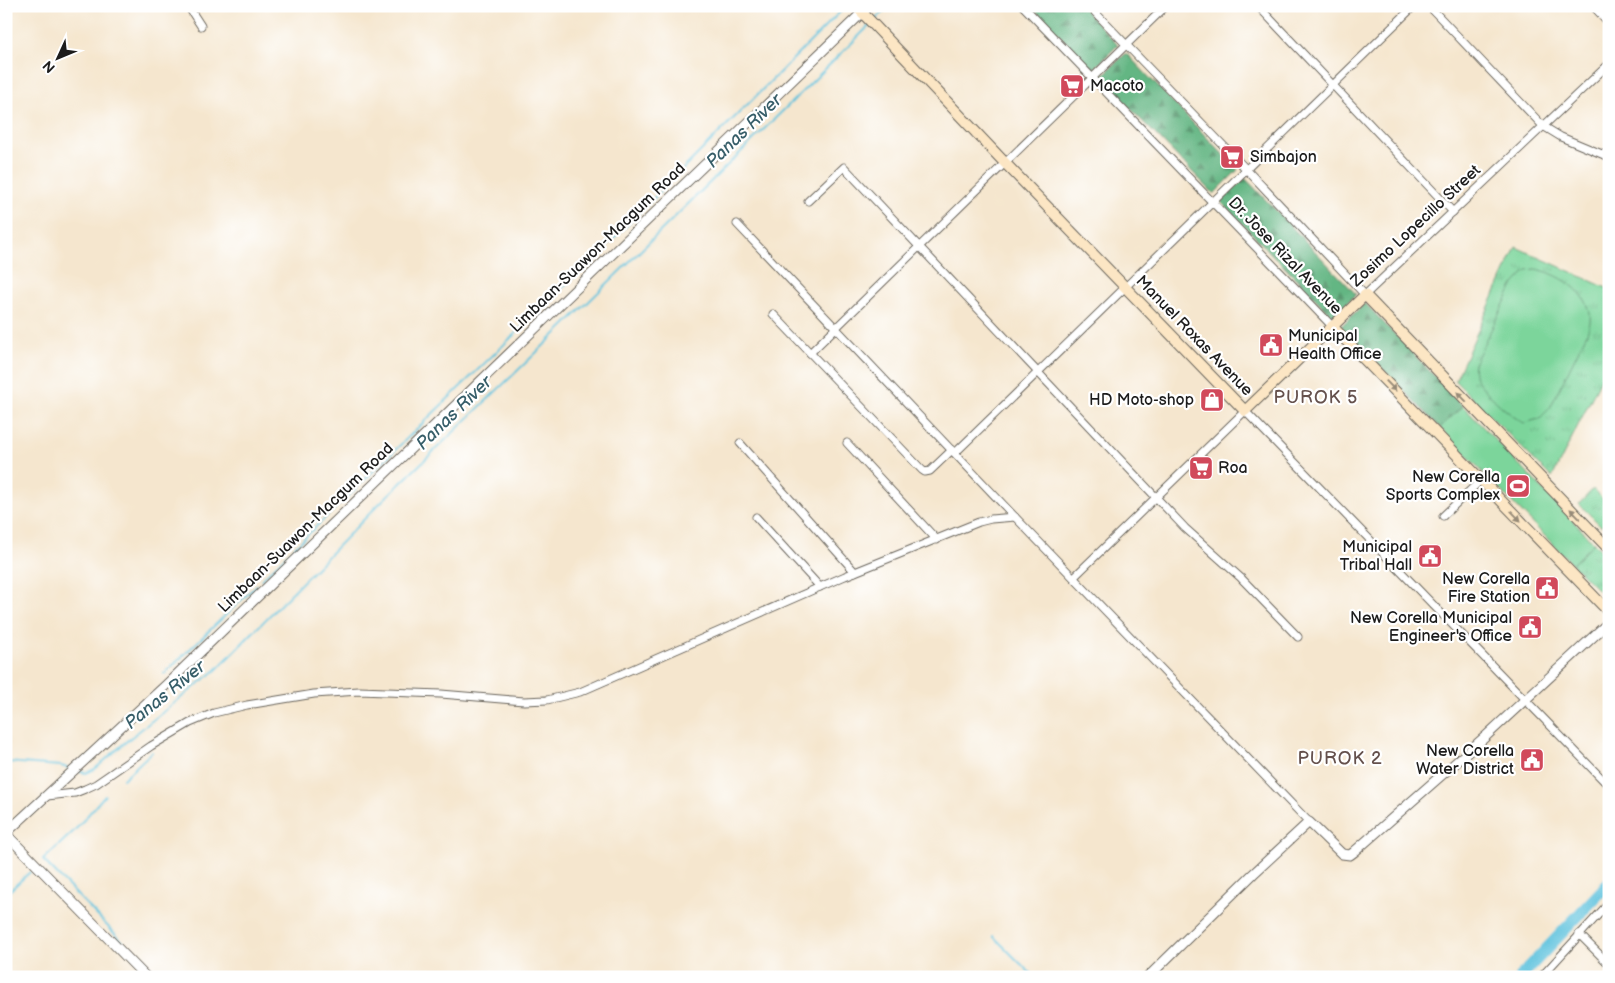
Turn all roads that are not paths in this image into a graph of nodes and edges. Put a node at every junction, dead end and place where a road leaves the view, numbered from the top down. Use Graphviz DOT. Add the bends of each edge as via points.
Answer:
graph roads {
  1 [pos="188,6"];
  2 [pos="1023,6"];
  3 [pos="1089,6"];
  4 [pos="1166,6"];
  5 [pos="1258,6"];
  6 [pos="1414,6"];
  7 [pos="1428,6"];
  8 [pos="1594,6"];
  9 [pos="864,11"];
  10 [pos="1609,23"];
  11 [pos="201,26"];
  12 [pos="1126,45"];
  13 [pos="1609,64"];
  14 [pos="1092,78"];
  15 [pos="1332,85"];
  16 [pos="1543,126"];
  17 [pos="1609,157"];
  18 [pos="1005,163"];
  19 [pos="1246,169"];
  20 [pos="808,201"];
  21 [pos="1212,202"];
  22 [pos="1453,212"];
  23 [pos="737,224"];
  24 [pos="919,248"];
  25 [pos="1126,287"];
  26 [pos="1365,295"];
  27 [pos="773,314"];
  28 [pos="1332,326"];
  29 [pos="835,328"];
  30 [pos="810,352"];
  31 [pos="1039,372"];
  32 [pos="1245,410"];
  33 [pos="740,443"];
  34 [pos="847,443"];
  35 [pos="953,452"];
  36 [pos="1481,480"];
  37 [pos="1156,497"];
  38 [pos="1443,516"];
  39 [pos="756,517"];
  40 [pos="1015,517"];
  41 [pos="937,540"];
  42 [pos="1609,549"];
  43 [pos="855,572"];
  44 [pos="1074,577"];
  45 [pos="820,587"];
  46 [pos="1609,612"];
  47 [pos="1609,622"];
  48 [pos="1298,637"];
  49 [pos="1526,699"];
  50 [pos="1609,786"];
  51 [pos="47,796"];
  52 [pos="1309,822"];
  53 [pos="6,834"];
  54 [pos="1609,903"];
  55 [pos="1579,934"];
  56 [pos="1609,964"];
  57 [pos="146,977"];
  58 [pos="1148,977"];
  59 [pos="1541,977"];
  1 -- 11 [label="street"];
  2 -- 14 [label="street, Dr. Jose Rizal Avenue"];
  3 -- 12 [label="street, Dr. Jose Rizal Avenue"];
  4 -- 12 [label="street"];
  5 -- 15 [label="street"];
  6 -- 15 [label="street"];
  7 -- 16 [label="street"];
  8 -- 10 [label="street"];
  9 -- 18 [label="main road, Manuel Roxas Avenue" via="880,32"];
  9 -- 51 [label="street, Limbaan-Suawon-Macgum Road" via="362,497"];
  12 -- 14 [label="street"];
  12 -- 19 [label="street, Dr. Jose Rizal Avenue"];
  13 -- 16 [label="street, Zosimo Lopecillo Street"];
  14 -- 18 [label="street"];
  14 -- 21 [label="street, Dr. Jose Rizal Avenue"];
  15 -- 19 [label="street"];
  15 -- 22 [label="street"];
  16 -- 17 [label="street"];
  16 -- 22 [label="street, Zosimo Lopecillo Street"];
  18 -- 24 [label="street"];
  18 -- 25 [label="main road, Manuel Roxas Avenue"];
  19 -- 21 [label="street"];
  19 -- 26 [label="street, Dr. Jose Rizal Avenue"];
  20 -- 24 [label="street" via="844,167"];
  21 -- 25 [label="street"];
  21 -- 28 [label="street, Dr. Jose Rizal Avenue"];
  22 -- 26 [label="street, Zosimo Lopecillo Street"];
  23 -- 29 [label="street"];
  24 -- 29 [label="street"];
  24 -- 31 [label="street"];
  25 -- 31 [label="street"];
  25 -- 32 [label="main road, Manuel Roxas Avenue"];
  26 -- 28 [label="main road, Zosimo Lopecillo Street"];
  42 -- 26 [label="main road, Dr. Jose Rizal Avenue, one-way"];
  27 -- 30 [label="street"];
  28 -- 32 [label="main road, Zosimo Lopecillo Street"];
  28 -- 36 [label="main road, Dr. Jose Rizal Avenue, one-way"];
  29 -- 30 [label="street"];
  29 -- 35 [label="street"];
  30 -- 35 [label="street" via="922,470 930,471"];
  31 -- 35 [label="street"];
  31 -- 37 [label="street"];
  32 -- 37 [label="street, Zosimo Lopecillo Street"];
  32 -- 49 [label="street, Manuel Roxas Avenue"];
  33 -- 43 [label="street"];
  34 -- 41 [label="street"];
  35 -- 40 [label="street"];
  36 -- 38 [label="street"];
  36 -- 46 [label="main road, Dr. Jose Rizal Avenue, one-way"];
  37 -- 44 [label="street, Zosimo Lopecillo Street"];
  37 -- 48 [label="street"];
  39 -- 45 [label="street"];
  40 -- 41 [label="street" via="979,522"];
  40 -- 44 [label="street"];
  41 -- 43 [label="street"];
  43 -- 45 [label="street"];
  44 -- 52 [label="street"];
  45 -- 51 [label="street" via="580,692 547,700 524,701 359,691 314,694 248,705 190,723 85,789"];
  47 -- 49 [label="street"];
  49 -- 50 [label="street, Manuel Roxas Avenue"];
  49 -- 52 [label="street" via="1350,855 1338,851"];
  51 -- 53 [label="street, Limbaan-Suawon-Macgum Road"];
  52 -- 58 [label="street"];
  53 -- 57 [label="street"];
  54 -- 55 [label="street"];
  55 -- 56 [label="street"];
  55 -- 59 [label="street"];
}
